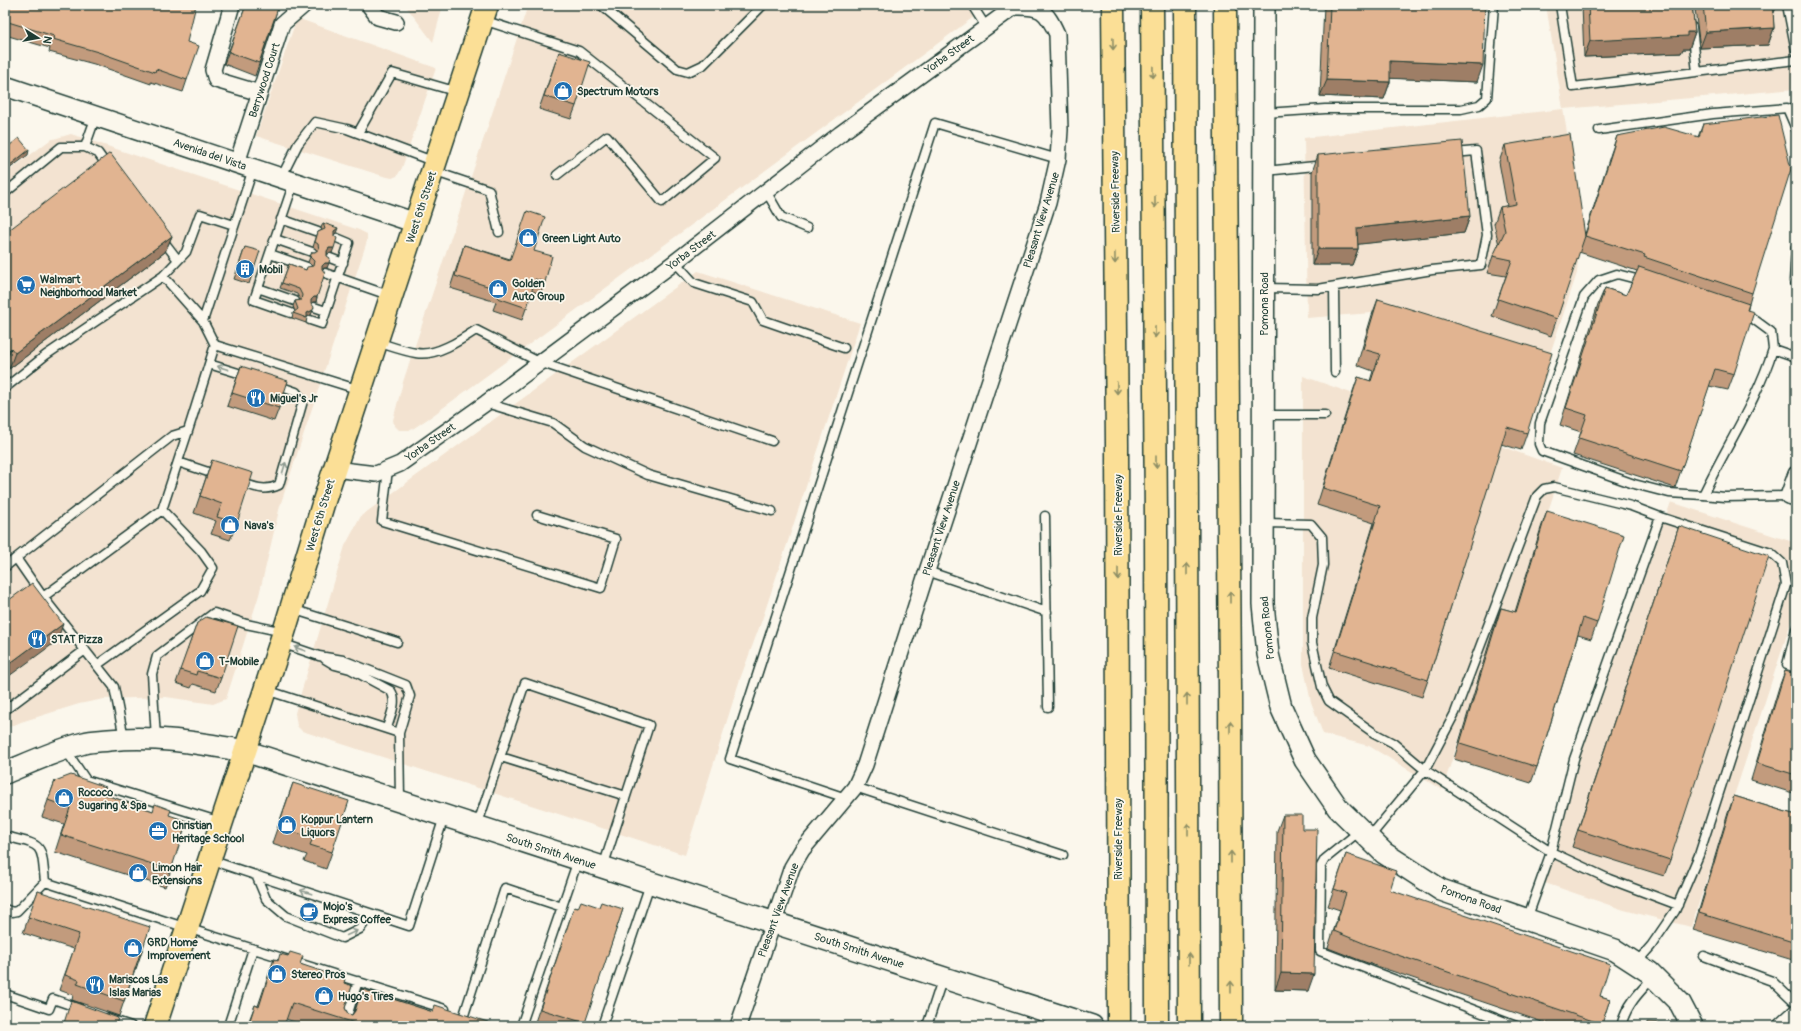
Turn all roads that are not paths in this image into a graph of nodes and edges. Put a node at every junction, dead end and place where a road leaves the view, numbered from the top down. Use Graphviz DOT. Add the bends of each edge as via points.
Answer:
graph roads {
  1 [pos="232,5"];
  2 [pos="304,5"];
  3 [pos="369,5"];
  4 [pos="601,5"];
  5 [pos="763,5"];
  6 [pos="972,5"];
  7 [pos="1113,5"];
  8 [pos="1152,5"];
  9 [pos="1185,5"];
  10 [pos="1225,5"];
  11 [pos="1264,5"];
  12 [pos="1494,5"];
  13 [pos="1560,5"];
  14 [pos="1787,5"];
  15 [pos="1040,7"];
  16 [pos="485,12"];
  17 [pos="1691,20"];
  18 [pos="396,22"];
  19 [pos="986,27"];
  20 [pos="1796,51"];
  21 [pos="1796,60"];
  22 [pos="1697,72"];
  23 [pos="5,86"];
  24 [pos="459,92"];
  25 [pos="260,93"];
  26 [pos="1264,113"];
  27 [pos="96,116"];
  28 [pos="1796,129"];
  29 [pos="1598,130"];
  30 [pos="358,133"];
  31 [pos="85,147"];
  32 [pos="1446,153"];
  33 [pos="1058,158"];
  34 [pos="1336,163"];
  35 [pos="245,166"];
  36 [pos="434,167"];
  37 [pos="1264,171"];
  38 [pos="112,172"];
  39 [pos="557,175"];
  40 [pos="287,180"];
  41 [pos="5,192"];
  42 [pos="766,192"];
  43 [pos="281,219"];
  44 [pos="416,223"];
  45 [pos="234,225"];
  46 [pos="807,228"];
  47 [pos="155,229"];
  48 [pos="318,232"];
  49 [pos="499,232"];
  50 [pos="337,238"];
  51 [pos="275,239"];
  52 [pos="1796,247"];
  53 [pos="312,252"];
  54 [pos="270,254"];
  55 [pos="330,258"];
  56 [pos="178,260"];
  57 [pos="675,262"];
  58 [pos="343,263"];
  59 [pos="306,267"];
  60 [pos="325,273"];
  61 [pos="163,276"];
  62 [pos="338,278"];
  63 [pos="1796,282"];
  64 [pos="1650,283"];
  65 [pos="1334,287"];
  66 [pos="258,288"];
  67 [pos="1264,288"];
  68 [pos="392,296"];
  69 [pos="295,301"];
  70 [pos="314,307"];
  71 [pos="1730,310"];
  72 [pos="326,311"];
  73 [pos="291,313"];
  74 [pos="310,320"];
  75 [pos="203,321"];
  76 [pos="376,342"];
  77 [pos="215,346"];
  78 [pos="844,348"];
  79 [pos="1773,349"];
  80 [pos="1796,357"];
  81 [pos="539,362"];
  82 [pos="209,364"];
  83 [pos="1335,372"];
  84 [pos="254,378"];
  85 [pos="268,383"];
  86 [pos="5,388"];
  87 [pos="360,390"];
  88 [pos="486,403"];
  89 [pos="1264,415"];
  90 [pos="1325,415"];
  91 [pos="188,431"];
  92 [pos="772,442"];
  93 [pos="178,462"];
  94 [pos="334,469"];
  95 [pos="388,469"];
  96 [pos="1796,474"];
  97 [pos="1703,495"];
  98 [pos="1792,497"];
  99 [pos="162,510"];
  100 [pos="772,511"];
  101 [pos="537,515"];
  102 [pos="1045,516"];
  103 [pos="1660,517"];
  104 [pos="1264,523"];
  105 [pos="16,558"];
  106 [pos="5,568"];
  107 [pos="927,571"];
  108 [pos="43,597"];
  109 [pos="291,609"];
  110 [pos="1047,612"];
  111 [pos="1796,629"];
  112 [pos="282,638"];
  113 [pos="397,642"];
  114 [pos="85,650"];
  115 [pos="319,656"];
  116 [pos="97,665"];
  117 [pos="1796,668"];
  118 [pos="266,690"];
  119 [pos="1048,708"];
  120 [pos="5,710"];
  121 [pos="386,728"];
  122 [pos="399,733"];
  123 [pos="124,739"];
  124 [pos="156,739"];
  125 [pos="65,749"];
  126 [pos="245,751"];
  127 [pos="500,757"];
  128 [pos="1425,770"];
  129 [pos="5,773"];
  130 [pos="850,792"];
  131 [pos="626,796"];
  132 [pos="400,802"];
  133 [pos="445,816"];
  134 [pos="222,823"];
  135 [pos="477,827"];
  136 [pos="1365,834"];
  137 [pos="5,836"];
  138 [pos="1551,852"];
  139 [pos="1063,855"];
  140 [pos="210,860"];
  141 [pos="578,860"];
  142 [pos="603,868"];
  143 [pos="256,875"];
  144 [pos="45,882"];
  145 [pos="650,883"];
  146 [pos="1678,905"];
  147 [pos="562,907"];
  148 [pos="5,909"];
  149 [pos="371,914"];
  150 [pos="1527,920"];
  151 [pos="773,922"];
  152 [pos="187,928"];
  153 [pos="253,949"];
  154 [pos="1704,956"];
  155 [pos="1635,964"];
  156 [pos="943,977"];
  157 [pos="1654,977"];
  158 [pos="358,981"];
  159 [pos="5,994"];
  160 [pos="1796,1004"];
  161 [pos="87,1011"];
  162 [pos="1796,1012"];
  163 [pos="101,1016"];
  164 [pos="131,1026"];
  165 [pos="155,1026"];
  166 [pos="228,1026"];
  167 [pos="344,1026"];
  168 [pos="521,1026"];
  169 [pos="602,1026"];
  170 [pos="738,1026"];
  171 [pos="927,1026"];
  172 [pos="1092,1026"];
  173 [pos="1119,1026"];
  174 [pos="1157,1026"];
  175 [pos="1189,1026"];
  176 [pos="1231,1026"];
  177 [pos="1516,1026"];
  178 [pos="1621,1026"];
  179 [pos="1692,1026"];
  180 [pos="1781,1026"];
  1 -- 25 [label="street" via="213,70 216,80"];
  2 -- 25 [label="street, Berrywood Court" via="282,24"];
  3 -- 18 [label="street" via="378,17"];
  4 -- 5 [label="lane" via="677,69 688,72 703,65"];
  6 -- 19 [label="lane"];
  7 -- 173 [label="main road, Riverside Freeway, one-way"];
  8 -- 174 [label="main road, one-way"];
  175 -- 9 [label="main road, one-way"];
  176 -- 10 [label="main road, one-way"];
  11 -- 26 [label="main road, Pomona Road"];
  12 -- 26 [label="lane" via="1487,98 1479,105 1461,109 1325,109"];
  13 -- 22 [label="lane" via="1573,87"];
  14 -- 20 [label="lane"];
  15 -- 19 [label="street, Yorba Street" via="1014,7"];
  15 -- 33 [label="street, Pleasant View Avenue" via="1051,20 1057,34 1060,130"];
  16 -- 24 [label="main road, West 6th Street"];
  16 -- 39 [label="lane" via="579,51 715,158 662,202 606,136"];
  17 -- 22 [label="lane"];
  19 -- 42 [label="street, Yorba Street"];
  21 -- 22 [label="lane"];
  23 -- 27 [label="street, Avenida del Vista"];
  24 -- 30 [label="lane" via="392,73"];
  24 -- 36 [label="main road, West 6th Street"];
  25 -- 35 [label="street, Berrywood Court"];
  26 -- 37 [label="main road, Pomona Road"];
  27 -- 31 [label="lane"];
  27 -- 35 [label="street, Avenida del Vista"];
  28 -- 29 [label="lane" via="1787,108 1713,114"];
  30 -- 36 [label="lane"];
  30 -- 40 [label="lane" via="315,122 298,144"];
  31 -- 38 [label="lane" via="98,153"];
  31 -- 41 [label="lane" via="61,147"];
  32 -- 65 [label="lane" via="1476,151 1487,235 1481,265 1432,270"];
  33 -- 107 [label="street, Pleasant View Avenue" via="1048,203"];
  33 -- 130 [label="lane" via="935,123 730,759"];
  34 -- 37 [label="lane"];
  35 -- 40 [label="street, Avenida del Vista"];
  35 -- 45 [label="lane"];
  36 -- 44 [label="main road, West 6th Street"];
  36 -- 49 [label="lane" via="489,190"];
  37 -- 67 [label="main road, Pomona Road"];
  40 -- 43 [label="lane"];
  40 -- 44 [label="street, Avenida del Vista"];
  42 -- 46 [label="lane" via="782,217"];
  42 -- 57 [label="street, Yorba Street"];
  43 -- 48 [label="lane"];
  43 -- 51 [label="lane"];
  44 -- 68 [label="main road, West 6th Street"];
  45 -- 56 [label="lane" via="200,214 186,252"];
  45 -- 75 [label="lane"];
  47 -- 56 [label="lane"];
  50 -- 58 [label="lane" via="349,243"];
  51 -- 53 [label="lane"];
  51 -- 54 [label="lane"];
  52 -- 63 [label="lane"];
  54 -- 59 [label="lane"];
  54 -- 66 [label="lane"];
  55 -- 58 [label="lane"];
  56 -- 61 [label="lane"];
  57 -- 78 [label="lane" via="694,283 753,302 763,320"];
  57 -- 81 [label="street, Yorba Street"];
  58 -- 62 [label="lane"];
  60 -- 62 [label="lane"];
  61 -- 75 [label="lane"];
  61 -- 86 [label="lane" via="46,354"];
  62 -- 68 [label="lane"];
  62 -- 72 [label="lane"];
  64 -- 97 [label="lane" via="1617,274 1599,280 1584,297 1540,423 1539,444 1542,451 1634,484 1669,493"];
  65 -- 67 [label="lane"];
  65 -- 83 [label="lane"];
  66 -- 69 [label="lane"];
  66 -- 73 [label="lane" via="254,300"];
  67 -- 89 [label="main road, Pomona Road"];
  68 -- 76 [label="main road, West 6th Street"];
  70 -- 72 [label="lane"];
  71 -- 79 [label="lane" via="1752,318 1771,332"];
  72 -- 74 [label="lane" via="322,324"];
  75 -- 77 [label="lane"];
  76 -- 81 [label="lane" via="418,354 443,348 476,330"];
  76 -- 87 [label="main road, West 6th Street"];
  77 -- 82 [label="lane"];
  77 -- 87 [label="lane"];
  79 -- 80 [label="lane"];
  79 -- 97 [label="lane" via="1754,398"];
  81 -- 88 [label="street, Yorba Street"];
  81 -- 92 [label="lane"];
  84 -- 82 [label="lane, one-way"];
  82 -- 91 [label="lane"];
  93 -- 85 [label="lane, one-way" via="258,488 270,489 279,485 303,401 296,392"];
  87 -- 94 [label="main road, West 6th Street"];
  88 -- 95 [label="street, Yorba Street" via="400,464"];
  88 -- 100 [label="lane" via="553,423 585,446 648,475"];
  89 -- 90 [label="lane"];
  89 -- 104 [label="main road, Pomona Road"];
  91 -- 93 [label="lane"];
  91 -- 105 [label="lane" via="172,436"];
  93 -- 99 [label="lane"];
  94 -- 95 [label="street, Yorba Street" via="376,474"];
  94 -- 109 [label="main road, West 6th Street"];
  95 -- 101 [label="lane" via="382,521 601,588 616,539"];
  96 -- 98 [label="street"];
  97 -- 98 [label="lane"];
  99 -- 108 [label="lane"];
  99 -- 116 [label="lane" via="201,551 213,568 200,591"];
  102 -- 110 [label="lane"];
  103 -- 128 [label="lane" via="1631,506 1554,487 1544,489 1537,496 1454,713"];
  103 -- 138 [label="lane" via="1574,759"];
  103 -- 146 [label="lane" via="1771,553 1782,563 1786,585 1699,855"];
  104 -- 128 [label="lane" via="1311,524 1322,537 1323,565 1312,618 1312,643 1322,687 1329,701 1374,733 1393,743"];
  104 -- 136 [label="main road, Pomona Road" via="1263,604 1268,654 1281,707 1305,760 1338,808"];
  105 -- 106 [label="lane"];
  105 -- 108 [label="lane"];
  107 -- 110 [label="lane"];
  107 -- 130 [label="street, Pleasant View Avenue" via="865,764"];
  108 -- 114 [label="lane"];
  109 -- 112 [label="main road, West 6th Street"];
  109 -- 113 [label="lane"];
  110 -- 119 [label="lane"];
  111 -- 117 [label="lane" via="1787,665"];
  115 -- 112 [label="lane, one-way"];
  112 -- 118 [label="main road, West 6th Street"];
  112 -- 124 [label="lane" via="214,613 157,656 152,674"];
  114 -- 116 [label="lane"];
  114 -- 120 [label="lane"];
  115 -- 121 [label="lane" via="335,665 350,668 391,691 394,703"];
  115 -- 122 [label="lane" via="343,660 406,685 410,696"];
  116 -- 123 [label="lane" via="114,687"];
  118 -- 121 [label="lane"];
  118 -- 126 [label="main road, West 6th Street"];
  121 -- 122 [label="lane"];
  122 -- 132 [label="lane"];
  123 -- 124 [label="main road, South Smith Avenue"];
  123 -- 125 [label="main road, South Smith Avenue" via="86,742"];
  124 -- 126 [label="main road, South Smith Avenue"];
  125 -- 129 [label="main road, South Smith Avenue"];
  125 -- 134 [label="lane" via="86,780"];
  126 -- 132 [label="main road, South Smith Avenue"];
  126 -- 134 [label="main road, West 6th Street"];
  127 -- 131 [label="lane"];
  127 -- 131 [label="lane" via="525,684 649,725"];
  127 -- 135 [label="lane"];
  128 -- 136 [label="lane"];
  128 -- 138 [label="lane"];
  130 -- 139 [label="lane"];
  130 -- 151 [label="street, Pleasant View Avenue" via="797,858"];
  131 -- 142 [label="lane"];
  132 -- 133 [label="main road, South Smith Avenue"];
  133 -- 135 [label="main road, South Smith Avenue"];
  133 -- 149 [label="lane" via="409,926"];
  134 -- 140 [label="main road, West 6th Street"];
  135 -- 141 [label="main road, South Smith Avenue"];
  136 -- 150 [label="main road, Pomona Road" via="1384,853 1441,890"];
  136 -- 177 [label="lane" via="1325,859 1322,866 1320,951"];
  137 -- 144 [label="lane" via="34,843 39,847 42,852"];
  138 -- 146 [label="lane" via="1609,879"];
  138 -- 150 [label="lane"];
  140 -- 143 [label="lane"];
  140 -- 152 [label="main road, West 6th Street"];
  141 -- 142 [label="main road, South Smith Avenue"];
  141 -- 147 [label="lane"];
  142 -- 145 [label="main road, South Smith Avenue"];
  149 -- 143 [label="lane, one-way"];
  143 -- 149 [label="lane, one-way" via="266,899 286,916 342,938 360,929"];
  144 -- 148 [label="lane" via="18,911"];
  144 -- 152 [label="lane"];
  145 -- 151 [label="main road, South Smith Avenue"];
  145 -- 169 [label="lane"];
  146 -- 155 [label="lane" via="1651,946"];
  147 -- 158 [label="lane" via="505,888 468,1016"];
  147 -- 168 [label="lane"];
  150 -- 155 [label="main road, Pomona Road" via="1615,950"];
  151 -- 156 [label="main road, South Smith Avenue"];
  151 -- 170 [label="street, Pleasant View Avenue"];
  152 -- 153 [label="lane"];
  152 -- 165 [label="main road, West 6th Street"];
  153 -- 158 [label="lane"];
  153 -- 166 [label="lane"];
  154 -- 160 [label="lane" via="1772,981"];
  155 -- 157 [label="main road, Pomona Road"];
  156 -- 171 [label="lane"];
  156 -- 172 [label="main road, South Smith Avenue"];
  157 -- 178 [label="lane" via="1635,996"];
  157 -- 179 [label="main road, Pomona Road" via="1680,1003"];
  158 -- 167 [label="lane"];
  159 -- 161 [label="lane" via="49,1009 52,999"];
  162 -- 180 [label="street"];
  163 -- 164 [label="lane"];
}
